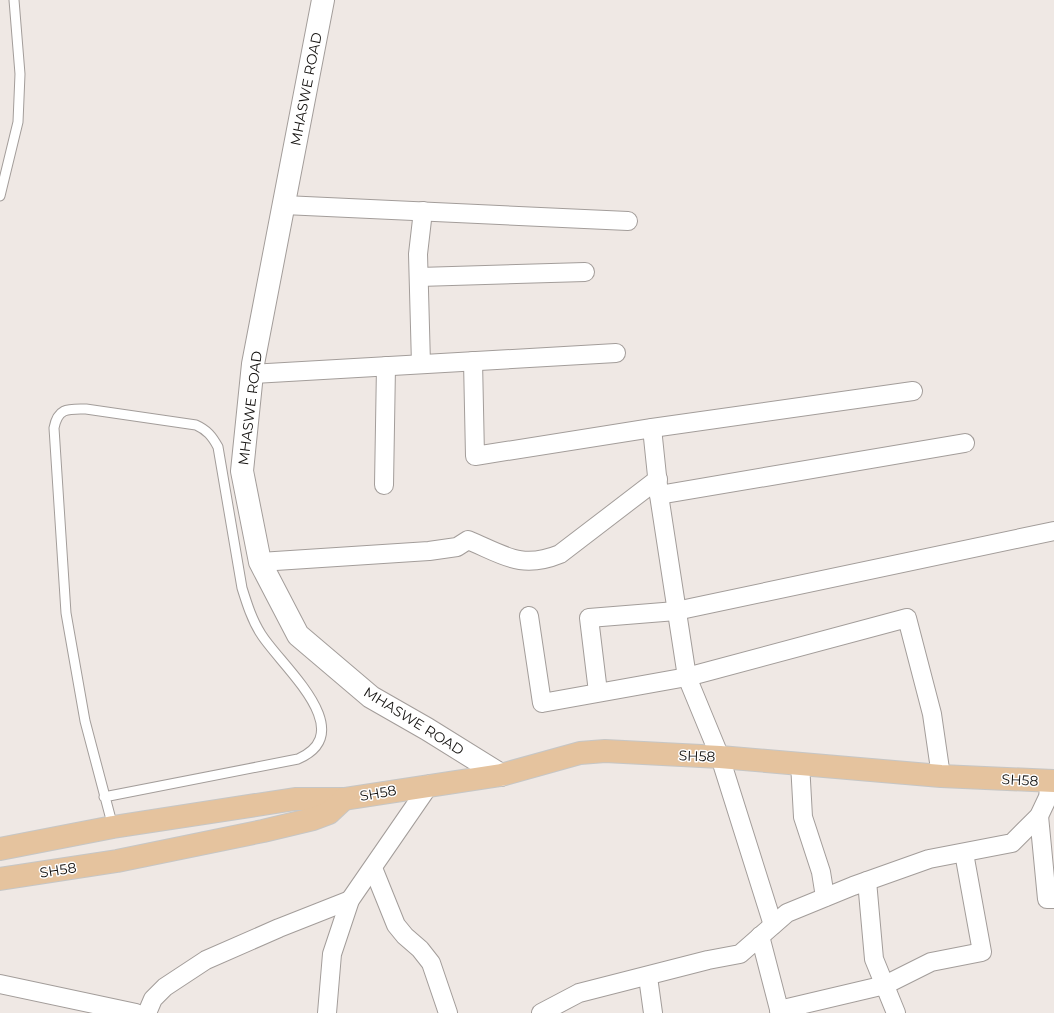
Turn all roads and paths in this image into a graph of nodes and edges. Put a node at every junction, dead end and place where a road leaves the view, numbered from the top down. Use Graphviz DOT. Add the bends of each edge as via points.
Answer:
graph roads {
  1 [pos="14,0"];
  2 [pos="323,0"];
  3 [pos="0,196"];
  4 [pos="284,205"];
  5 [pos="423,211"];
  6 [pos="628,221"];
  7 [pos="585,272"];
  8 [pos="418,277"];
  9 [pos="616,353"];
  10 [pos="473,361"];
  11 [pos="421,364"];
  12 [pos="386,366"];
  13 [pos="252,374"];
  14 [pos="913,391"];
  15 [pos="652,428"];
  16 [pos="965,443"];
  17 [pos="384,485"];
  18 [pos="659,487"];
  19 [pos="1054,531"];
  20 [pos="260,562"];
  21 [pos="676,611"];
  22 [pos="528,616"];
  23 [pos="687,677"];
  24 [pos="598,692"];
  25 [pos="720,757"];
  26 [pos="800,763"];
  27 [pos="501,775"];
  28 [pos="941,776"];
  29 [pos="1052,781"];
  30 [pos="430,784"];
  31 [pos="104,796"];
  32 [pos="344,799"];
  33 [pos="1039,816"];
  34 [pos="113,827"];
  35 [pos="0,849"];
  36 [pos="964,852"];
  37 [pos="373,868"];
  38 [pos="0,879"];
  39 [pos="867,881"];
  40 [pos="825,897"];
  41 [pos="1054,899"];
  42 [pos="350,900"];
  43 [pos="766,931"];
  44 [pos="648,977"];
  45 [pos="0,984"];
  46 [pos="885,985"];
  47 [pos="780,1012"];
  48 [pos="136,1013"];
  49 [pos="147,1013"];
  50 [pos="327,1013"];
  51 [pos="448,1013"];
  52 [pos="541,1013"];
  53 [pos="652,1013"];
  54 [pos="896,1013"];
  1 -- 3 [label="lane" via="20,74 18,122"];
  2 -- 4 [label="street, MHASWE ROAD"];
  4 -- 5 [label="street"];
  4 -- 13 [label="street, MHASWE ROAD"];
  5 -- 6 [label="street"];
  5 -- 8 [label="street"];
  7 -- 8 [label="street"];
  8 -- 11 [label="street"];
  9 -- 10 [label="street"];
  10 -- 11 [label="street"];
  10 -- 15 [label="street" via="475,456"];
  11 -- 12 [label="street"];
  12 -- 13 [label="street"];
  12 -- 17 [label="street"];
  13 -- 20 [label="street, MHASWE ROAD" via="242,471"];
  14 -- 15 [label="street"];
  15 -- 18 [label="street"];
  16 -- 18 [label="street"];
  18 -- 20 [label="street" via="560,554 544,560 532,562 514,559 468,540 457,547 429,551"];
  18 -- 21 [label="street"];
  19 -- 21 [label="street"];
  20 -- 27 [label="street, MHASWE ROAD" via="298,634 371,697"];
  21 -- 23 [label="street"];
  21 -- 24 [label="street" via="589,618"];
  22 -- 24 [label="street" via="542,703"];
  23 -- 24 [label="street"];
  23 -- 25 [label="street"];
  23 -- 28 [label="street" via="907,618 932,714"];
  25 -- 26 [label="main road, SH58 / SH58"];
  25 -- 27 [label="main road, SH58 / SH58" via="605,751 580,753"];
  25 -- 43 [label="street"];
  26 -- 28 [label="main road, SH58 / SH58"];
  26 -- 40 [label="street" via="803,818 821,872"];
  27 -- 30 [label="main road, SH58 / SH58"];
  28 -- 29 [label="main road, SH58 / SH58"];
  29 -- 33 [label="street"];
  30 -- 32 [label="main road, SH58 / SH58"];
  30 -- 37 [label="street"];
  31 -- 31 [label="lane" via="85,721 66,613 54,428 56,418 69,409 86,409 196,425 206,430 218,446 242,588 249,610 260,633 310,697 320,716 319,744 311,753 298,759"];
  31 -- 34 [label="lane"];
  32 -- 34 [label="main road, SH58 / SH58" via="295,799"];
  32 -- 38 [label="main road, SH58 / SH58" via="329,813 263,831 117,861"];
  33 -- 36 [label="street" via="1012,843"];
  33 -- 41 [label="street" via="1047,900"];
  34 -- 35 [label="main road, SH58 / SH58"];
  36 -- 39 [label="street" via="929,859"];
  36 -- 46 [label="street" via="982,952 931,962"];
  37 -- 42 [label="street"];
  37 -- 51 [label="street" via="396,925 431,963"];
  39 -- 40 [label="street"];
  39 -- 46 [label="street" via="874,959"];
  40 -- 43 [label="street" via="787,913"];
  42 -- 49 [label="street" via="206,960 165,987 153,999"];
  42 -- 50 [label="street" via="332,954"];
  43 -- 44 [label="street" via="740,954"];
  43 -- 47 [label="street"];
  44 -- 52 [label="street" via="579,993"];
  44 -- 53 [label="street"];
  45 -- 48 [label="street"];
  46 -- 47 [label="street"];
  46 -- 54 [label="street"];
}
